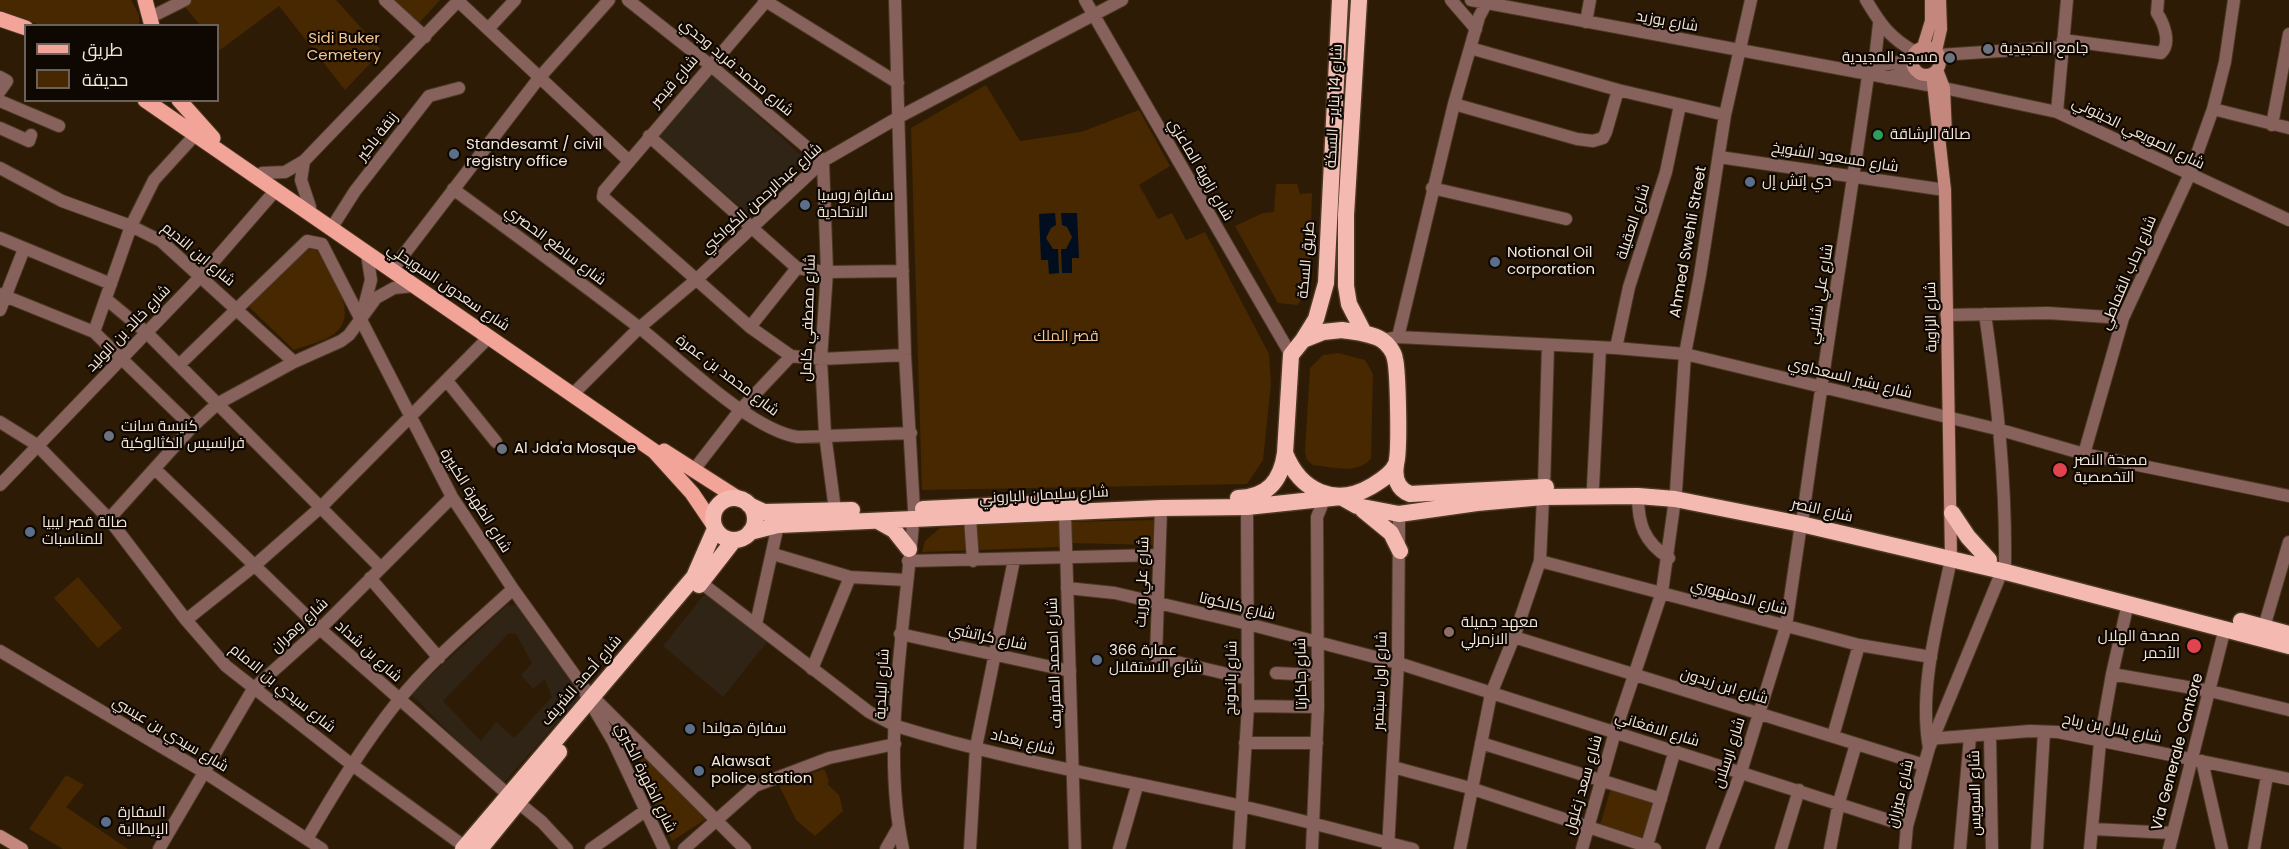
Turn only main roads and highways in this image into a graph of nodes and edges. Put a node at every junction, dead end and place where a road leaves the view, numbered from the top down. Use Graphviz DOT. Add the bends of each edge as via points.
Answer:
graph roads {
  1 [pos="145,0"];
  2 [pos="1340,0"];
  3 [pos="1359,0"];
  4 [pos="1931,0"];
  5 [pos="1940,0"];
  6 [pos="0,19"];
  7 [pos="152,23"];
  8 [pos="24,27"];
  9 [pos="1938,53"];
  10 [pos="1916,57"];
  11 [pos="1936,80"];
  12 [pos="148,102"];
  13 [pos="159,102"];
  14 [pos="181,102"];
  15 [pos="195,135"];
  16 [pos="1329,214"];
  17 [pos="1364,333"];
  18 [pos="1303,340"];
  19 [pos="1284,453"];
  20 [pos="1396,465"];
  21 [pos="696,473"];
  22 [pos="1397,482"];
  23 [pos="1544,492"];
  24 [pos="692,493"];
  25 [pos="1410,494"];
  26 [pos="1675,495"];
  27 [pos="1332,498"];
  28 [pos="744,502"];
  29 [pos="1358,506"];
  30 [pos="1398,513"];
  31 [pos="1953,513"];
  32 [pos="913,515"];
  33 [pos="874,520"];
  34 [pos="714,527"];
  35 [pos="750,532"];
  36 [pos="734,540"];
  37 [pos="1400,551"];
  38 [pos="908,555"];
  39 [pos="1951,555"];
  40 [pos="1999,565"];
  41 [pos="698,579"];
  42 [pos="2289,634"];
  43 [pos="2289,646"];
  44 [pos="0,836"];
  45 [pos="469,848"];
  46 [pos="22,849"];
  1 -- 7 [label="main road"];
  2 -- 16 [label="highway, شارع 14 يناير- السكة"];
  3 -- 17 [label="highway, شارع 14 يناير- السكة" via="1346,215 1349,304"];
  4 -- 10 [label="main road" via="1931,21"];
  5 -- 9 [label="main road"];
  6 -- 8 [label="main road"];
  9 -- 10 [label="main road"];
  9 -- 11 [label="main road, شارع الزاوية"];
  10 -- 11 [label="main road" via="1922,75"];
  11 -- 31 [label="main road, شارع الزاوية" via="1947,154 1946,315"];
  12 -- 15 [label="main road, شارع سعدون السويحلي"];
  13 -- 15 [label="main road"];
  14 -- 21 [label="main road, شارع سعدون السويحلي" via="204,132"];
  15 -- 24 [label="main road, شارع سعدون السويحلي" via="654,451"];
  16 -- 18 [label="highway, طريق السكة" via="1323,301"];
  17 -- 18 [label="highway" via="1323,332"];
  17 -- 20 [label="highway" via="1390,339 1395,356"];
  18 -- 19 [label="highway" via="1291,355"];
  19 -- 27 [label="highway" via="1302,481"];
  19 -- 32 [label="highway, شارع سليمان الباروني" via="1275,484 1259,495 1007,503"];
  20 -- 22 [label="highway"];
  20 -- 27 [label="highway" via="1380,482 1364,491"];
  21 -- 24 [label="main road" via="710,486 710,495 702,500"];
  21 -- 28 [label="main road, شارع سعدون السويحلي"];
  22 -- 25 [label="highway"];
  22 -- 30 [label="highway"];
  23 -- 25 [label="highway, شارع النصر"];
  23 -- 26 [label="highway, شارع النصر"];
  23 -- 26 [label="highway, شارع النصر" via="1593,487"];
  23 -- 30 [label="highway, شارع النصر"];
  24 -- 34 [label="main road, شارع سعدون السويحلي"];
  25 -- 30 [label="highway"];
  26 -- 39 [label="highway, شارع النصر"];
  27 -- 29 [label="highway, شارع النصر"];
  27 -- 32 [label="highway, شارع سليمان الباروني" via="1247,507 970,518"];
  28 -- 32 [label="highway, شارع سليمان الباروني" via="764,512 835,510"];
  28 -- 34 [label="highway" via="732,498 719,504 713,517"];
  28 -- 35 [label="highway" via="755,521"];
  29 -- 30 [label="highway, شارع النصر"];
  29 -- 37 [label="highway" via="1391,533"];
  31 -- 39 [label="main road, شارع الزاوية"];
  31 -- 40 [label="highway" via="1968,537"];
  32 -- 33 [label="highway, شارع سليمان الباروني"];
  33 -- 35 [label="highway, شارع سليمان الباروني" via="778,525"];
  33 -- 38 [label="highway" via="894,530"];
  34 -- 36 [label="highway" via="723,537"];
  34 -- 41 [label="highway, شارع أحمد الشريف"];
  35 -- 36 [label="highway"];
  36 -- 41 [label="highway, شارع أحمد الشريف"];
  39 -- 40 [label="highway, شارع النصر"];
  40 -- 42 [label="highway, شارع النصر"];
  40 -- 43 [label="highway, شارع النصر"];
  41 -- 45 [label="highway, شارع أحمد الشريف" via="591,700"];
  44 -- 46 [label="main road"];
}
